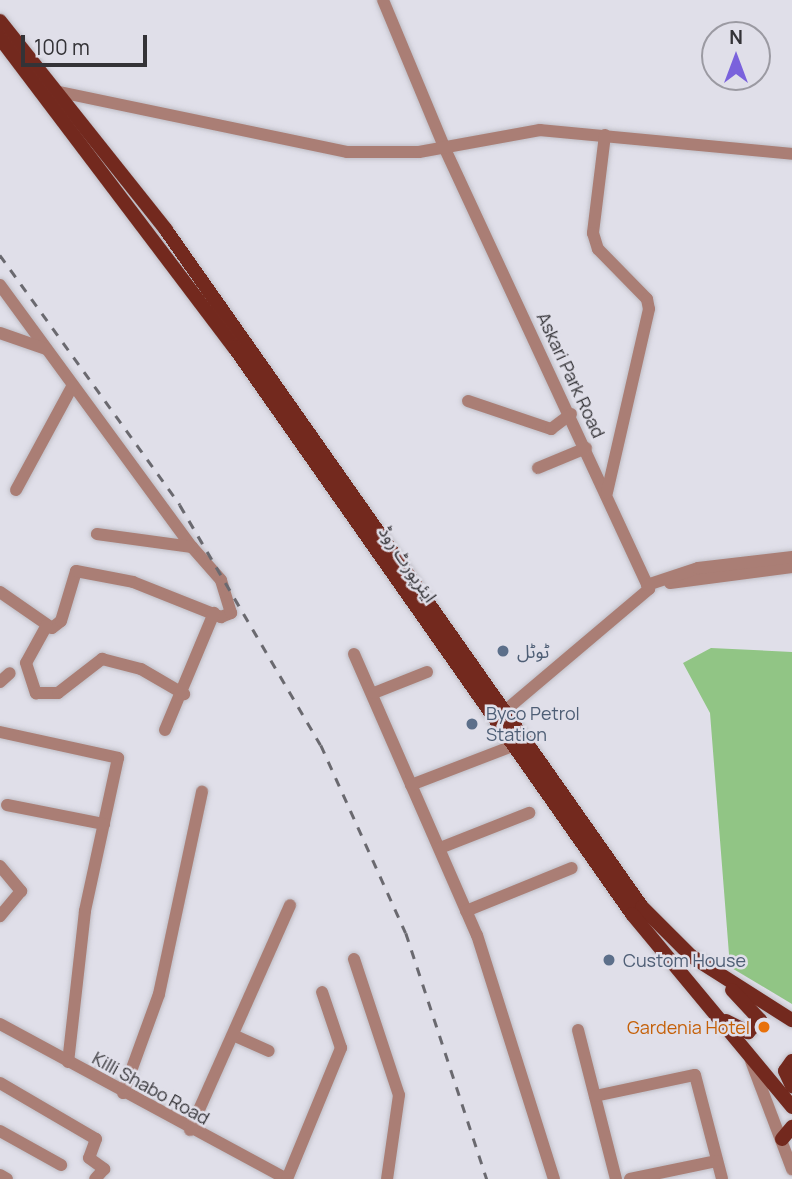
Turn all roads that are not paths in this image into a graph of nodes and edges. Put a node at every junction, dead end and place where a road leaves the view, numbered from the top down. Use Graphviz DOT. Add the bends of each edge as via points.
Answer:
graph roads {
  1 [pos="383,0"];
  2 [pos="0,21"];
  3 [pos="2,43"];
  4 [pos="37,89"];
  5 [pos="55,91"];
  6 [pos="605,135"];
  7 [pos="444,149"];
  8 [pos="792,154"];
  9 [pos="0,285"];
  10 [pos="0,333"];
  11 [pos="46,349"];
  12 [pos="73,385"];
  13 [pos="468,401"];
  14 [pos="571,414"];
  15 [pos="586,448"];
  16 [pos="538,468"];
  17 [pos="16,490"];
  18 [pos="607,493"];
  19 [pos="97,534"];
  20 [pos="192,547"];
  21 [pos="792,556"];
  22 [pos="792,567"];
  23 [pos="649,589"];
  24 [pos="0,592"];
  25 [pos="214,613"];
  26 [pos="47,625"];
  27 [pos="354,654"];
  28 [pos="426,672"];
  29 [pos="184,694"];
  30 [pos="374,694"];
  31 [pos="501,714"];
  32 [pos="165,730"];
  33 [pos="0,732"];
  34 [pos="510,747"];
  35 [pos="411,785"];
  36 [pos="202,792"];
  37 [pos="7,805"];
  38 [pos="528,813"];
  39 [pos="104,824"];
  40 [pos="440,848"];
  41 [pos="0,866"];
  42 [pos="572,868"];
  43 [pos="290,905"];
  44 [pos="466,911"];
  45 [pos="0,916"];
  46 [pos="354,959"];
  47 [pos="697,960"];
  48 [pos="322,992"];
  49 [pos="705,1004"];
  50 [pos="792,1020"];
  51 [pos="0,1024"];
  52 [pos="578,1030"];
  53 [pos="233,1035"];
  54 [pos="269,1051"];
  55 [pos="751,1059"];
  56 [pos="792,1061"];
  57 [pos="68,1062"];
  58 [pos="0,1083"];
  59 [pos="792,1086"];
  60 [pos="123,1093"];
  61 [pos="595,1096"];
  62 [pos="792,1107"];
  63 [pos="792,1126"];
  64 [pos="190,1130"];
  65 [pos="0,1131"];
  66 [pos="782,1139"];
  67 [pos="717,1161"];
  68 [pos="61,1165"];
  69 [pos="792,1169"];
  70 [pos="0,1175"];
  71 [pos="8,1179"];
  72 [pos="95,1179"];
  73 [pos="287,1179"];
  74 [pos="387,1179"];
  75 [pos="554,1179"];
  76 [pos="616,1179"];
  77 [pos="630,1179"];
  78 [pos="722,1179"];
  1 -- 7 [label="street, Askari Park Road"];
  2 -- 5 [label="main road, ایئرپورٹ روڈ"];
  3 -- 4 [label="main road, ایئرپورٹ روڈ"];
  4 -- 5 [label="street"];
  4 -- 34 [label="main road, ایئرپورٹ روڈ" via="234,347"];
  5 -- 7 [label="street" via="347,152"];
  5 -- 31 [label="main road, ایئرپورٹ روڈ" via="181,252"];
  6 -- 7 [label="street" via="505,132"];
  6 -- 8 [label="street"];
  6 -- 18 [label="street" via="593,233 649,309"];
  7 -- 14 [label="street, Askari Park Road"];
  9 -- 11 [label="street"];
  10 -- 11 [label="street"];
  11 -- 12 [label="street"];
  12 -- 17 [label="street"];
  12 -- 20 [label="street"];
  13 -- 14 [label="street" via="551,429"];
  14 -- 15 [label="street, Askari Park Road"];
  15 -- 16 [label="street"];
  15 -- 18 [label="street, Askari Park Road"];
  18 -- 23 [label="street, Askari Park Road"];
  19 -- 20 [label="street"];
  20 -- 25 [label="street" via="230,597 231,613"];
  21 -- 23 [label="street" via="698,568"];
  22 -- 23 [label="street"];
  23 -- 31 [label="street"];
  24 -- 26 [label="street"];
  25 -- 26 [label="street" via="134,582 76,570 61,621"];
  25 -- 29 [label="street"];
  26 -- 29 [label="street" via="26,663 36,694 58,694 102,659 141,669"];
  27 -- 30 [label="street"];
  28 -- 30 [label="street"];
  29 -- 32 [label="street"];
  30 -- 35 [label="street"];
  31 -- 47 [label="main road, ایئرپورٹ روڈ" via="642,906"];
  33 -- 39 [label="street" via="118,758"];
  34 -- 35 [label="street"];
  34 -- 49 [label="main road, ایئرپورٹ روڈ"];
  35 -- 40 [label="street"];
  36 -- 60 [label="street" via="159,994"];
  37 -- 39 [label="street"];
  38 -- 40 [label="street"];
  39 -- 57 [label="street" via="85,911"];
  40 -- 44 [label="street"];
  41 -- 45 [label="street" via="21,891"];
  42 -- 44 [label="street"];
  43 -- 53 [label="street"];
  44 -- 75 [label="street" via="519,1057"];
  46 -- 74 [label="street" via="398,1095"];
  47 -- 49 [label="main road" via="753,1006 760,1024 743,1032"];
  47 -- 50 [label="main road, ایئرپورٹ روڈ"];
  48 -- 73 [label="street" via="341,1048"];
  49 -- 55 [label="main road, ایئرپورٹ روڈ"];
  51 -- 57 [label="street, Killi Shabo Road"];
  52 -- 61 [label="street"];
  53 -- 54 [label="street"];
  53 -- 64 [label="street"];
  55 -- 62 [label="main road, ایئرپورٹ روڈ"];
  55 -- 66 [label="street"];
  56 -- 59 [label="main road" via="785,1071"];
  57 -- 60 [label="street, Killi Shabo Road"];
  58 -- 72 [label="street" via="96,1139 89,1158 103,1169"];
  60 -- 64 [label="street, Killi Shabo Road"];
  61 -- 67 [label="street" via="695,1075"];
  61 -- 76 [label="street"];
  63 -- 66 [label="main road"];
  64 -- 73 [label="street, Killi Shabo Road"];
  65 -- 68 [label="street"];
  66 -- 69 [label="street"];
  67 -- 77 [label="street"];
  67 -- 78 [label="street"];
  70 -- 71 [label="street"];
}
